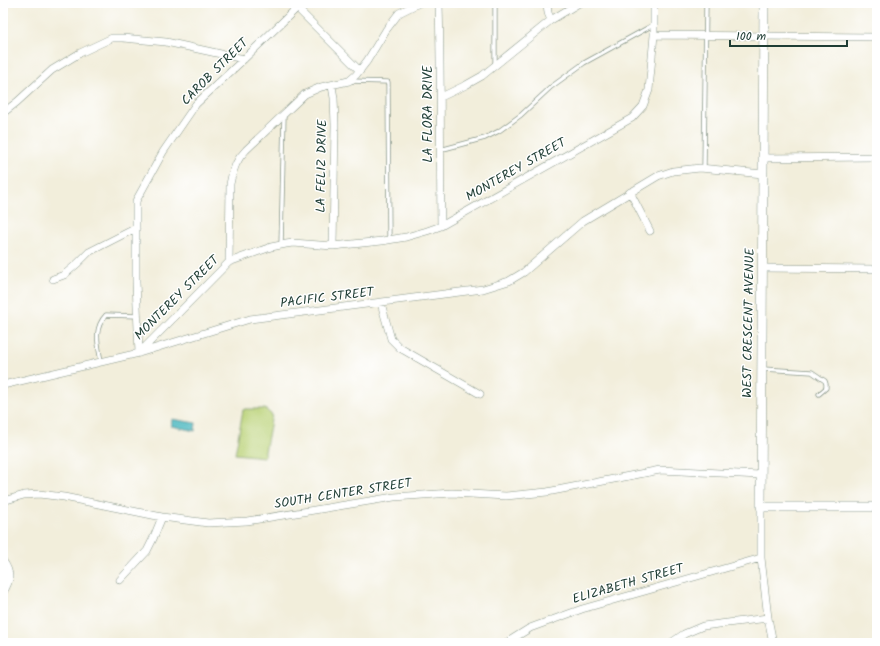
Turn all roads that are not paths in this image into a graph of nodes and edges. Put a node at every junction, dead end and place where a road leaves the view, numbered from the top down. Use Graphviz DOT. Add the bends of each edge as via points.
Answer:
graph roads {
  1 [pos="302,3"];
  2 [pos="419,3"];
  3 [pos="439,3"];
  4 [pos="495,3"];
  5 [pos="547,3"];
  6 [pos="579,3"];
  7 [pos="654,3"];
  8 [pos="706,3"];
  9 [pos="764,3"];
  10 [pos="296,8"];
  11 [pos="551,20"];
  12 [pos="653,25"];
  13 [pos="654,34"];
  14 [pos="705,35"];
  15 [pos="764,35"];
  16 [pos="877,37"];
  17 [pos="244,60"];
  18 [pos="495,66"];
  19 [pos="360,71"];
  20 [pos="349,81"];
  21 [pos="332,86"];
  22 [pos="441,97"];
  23 [pos="3,113"];
  24 [pos="284,114"];
  25 [pos="440,150"];
  26 [pos="877,157"];
  27 [pos="763,158"];
  28 [pos="704,168"];
  29 [pos="763,174"];
  30 [pos="630,192"];
  31 [pos="441,226"];
  32 [pos="136,228"];
  33 [pos="650,231"];
  34 [pos="389,240"];
  35 [pos="281,245"];
  36 [pos="333,246"];
  37 [pos="228,262"];
  38 [pos="763,268"];
  39 [pos="877,269"];
  40 [pos="53,279"];
  41 [pos="381,303"];
  42 [pos="137,316"];
  43 [pos="139,353"];
  44 [pos="101,362"];
  45 [pos="762,368"];
  46 [pos="3,385"];
  47 [pos="480,394"];
  48 [pos="819,394"];
  49 [pos="760,475"];
  50 [pos="3,501"];
  51 [pos="761,507"];
  52 [pos="877,507"];
  53 [pos="162,517"];
  54 [pos="761,558"];
  55 [pos="3,561"];
  56 [pos="120,580"];
  57 [pos="3,592"];
  58 [pos="768,618"];
  59 [pos="506,643"];
  60 [pos="672,643"];
  61 [pos="773,643"];
  1 -- 10 [label="street, CAROB STREET"];
  2 -- 19 [label="street" via="399,13"];
  3 -- 22 [label="street, LA FLORA DRIVE"];
  4 -- 18 [label="lane"];
  5 -- 11 [label="street"];
  6 -- 11 [label="street"];
  7 -- 12 [label="street, MONTEREY STREET"];
  8 -- 14 [label="lane"];
  9 -- 15 [label="street, WEST CRESCENT AVENUE"];
  10 -- 17 [label="street, CAROB STREET"];
  10 -- 19 [label="street"];
  11 -- 18 [label="street"];
  12 -- 13 [label="street, MONTEREY STREET"];
  12 -- 25 [label="lane" via="584,63 551,87 521,116 499,130 485,138"];
  13 -- 14 [label="street"];
  13 -- 31 [label="street, MONTEREY STREET" via="649,90 643,106 632,118"];
  14 -- 15 [label="street"];
  14 -- 28 [label="lane"];
  15 -- 16 [label="street"];
  15 -- 27 [label="street, WEST CRESCENT AVENUE"];
  17 -- 23 [label="street" via="166,42 112,38 80,52 52,70"];
  17 -- 32 [label="street, CAROB STREET" via="196,104 163,152 136,201"];
  18 -- 22 [label="street"];
  19 -- 20 [label="street"];
  20 -- 21 [label="street"];
  20 -- 34 [label="lane" via="388,82"];
  21 -- 24 [label="street" via="305,94"];
  21 -- 36 [label="street, LA FELIZ DRIVE" via="335,125"];
  22 -- 25 [label="street, LA FLORA DRIVE"];
  24 -- 35 [label="lane"];
  24 -- 37 [label="street" via="240,156 232,175"];
  25 -- 31 [label="street, LA FLORA DRIVE"];
  26 -- 27 [label="street"];
  27 -- 29 [label="street, WEST CRESCENT AVENUE"];
  28 -- 29 [label="street, PACIFIC STREET"];
  28 -- 30 [label="street, PACIFIC STREET" via="680,170 658,176"];
  29 -- 38 [label="street, WEST CRESCENT AVENUE"];
  30 -- 33 [label="street"];
  30 -- 41 [label="street, PACIFIC STREET" via="583,221 538,261 509,281 483,290"];
  31 -- 34 [label="street, MONTEREY STREET"];
  32 -- 40 [label="street" via="89,252 64,275"];
  32 -- 42 [label="street, CAROB STREET"];
  34 -- 36 [label="street, MONTEREY STREET"];
  35 -- 36 [label="street, MONTEREY STREET" via="293,243"];
  35 -- 37 [label="street, MONTEREY STREET"];
  37 -- 43 [label="street, MONTEREY STREET"];
  38 -- 39 [label="street"];
  38 -- 45 [label="street, WEST CRESCENT AVENUE"];
  41 -- 43 [label="street, PACIFIC STREET" via="250,319"];
  41 -- 47 [label="street" via="391,340 400,348"];
  42 -- 43 [label="street, CAROB STREET"];
  42 -- 44 [label="lane" via="106,315 102,319 96,337"];
  43 -- 44 [label="street, PACIFIC STREET"];
  44 -- 46 [label="street, PACIFIC STREET"];
  45 -- 48 [label="lane" via="812,372 826,384 826,388"];
  45 -- 49 [label="street, WEST CRESCENT AVENUE"];
  49 -- 51 [label="street, WEST CRESCENT AVENUE"];
  49 -- 53 [label="street, SOUTH CENTER STREET" via="660,470 547,492 506,496 452,493 394,497 247,521 208,523"];
  50 -- 53 [label="street, SOUTH CENTER STREET" via="39,494"];
  51 -- 52 [label="street"];
  51 -- 54 [label="street, WEST CRESCENT AVENUE"];
  53 -- 56 [label="street" via="147,551"];
  54 -- 58 [label="street, WEST CRESCENT AVENUE"];
  54 -- 59 [label="street, ELIZABETH STREET" via="582,609 530,628"];
  55 -- 57 [label="street" via="10,576"];
  58 -- 60 [label="street" via="703,626 684,634"];
  58 -- 61 [label="street, WEST CRESCENT AVENUE"];
}
